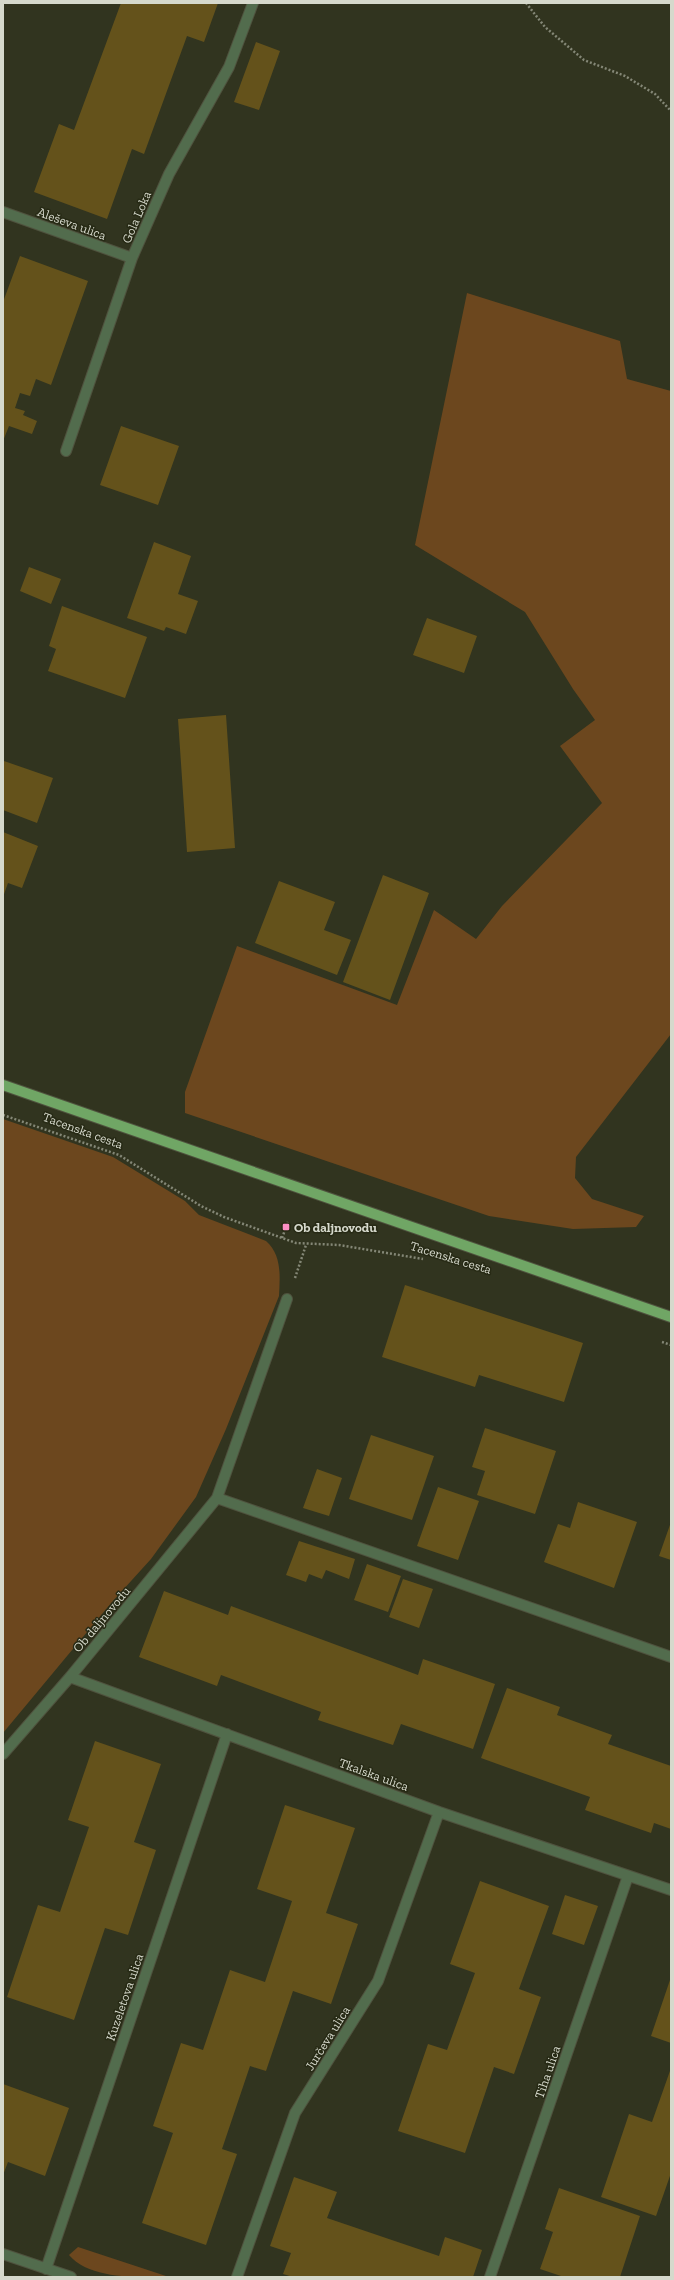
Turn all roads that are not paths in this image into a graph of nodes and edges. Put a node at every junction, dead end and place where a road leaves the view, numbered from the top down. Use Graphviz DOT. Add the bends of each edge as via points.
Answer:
graph roads {
  1 [pos="253,3"];
  2 [pos="3,212"];
  3 [pos="132,258"];
  4 [pos="66,451"];
  5 [pos="3,1085"];
  6 [pos="287,1299"];
  7 [pos="671,1316"];
  8 [pos="216,1498"];
  9 [pos="671,1657"];
  10 [pos="70,1677"];
  11 [pos="227,1734"];
  12 [pos="3,1754"];
  13 [pos="438,1812"];
  14 [pos="628,1876"];
  15 [pos="671,1890"];
  16 [pos="3,2254"];
  17 [pos="46,2269"];
  18 [pos="71,2277"];
  19 [pos="238,2277"];
  20 [pos="490,2277"];
  1 -- 3 [label="street, Gola Loka" via="229,67 169,174"];
  2 -- 3 [label="street, Aleševa ulica"];
  3 -- 4 [label="street, Gola Loka"];
  5 -- 7 [label="main road, Tacenska cesta"];
  6 -- 8 [label="street, Ob daljnovodu"];
  8 -- 9 [label="street"];
  8 -- 10 [label="street, Ob daljnovodu"];
  10 -- 11 [label="street, Tkalska ulica"];
  10 -- 12 [label="street, Ob daljnovodu"];
  11 -- 13 [label="street, Tkalska ulica"];
  11 -- 17 [label="street, Kuzeletova ulica"];
  13 -- 14 [label="street, Tkalska ulica"];
  13 -- 19 [label="street, Jurčeva ulica" via="378,1981 295,2112"];
  14 -- 15 [label="street, Tkalska ulica"];
  14 -- 20 [label="street, Tiha ulica"];
  16 -- 17 [label="street"];
  17 -- 18 [label="street"];
}
